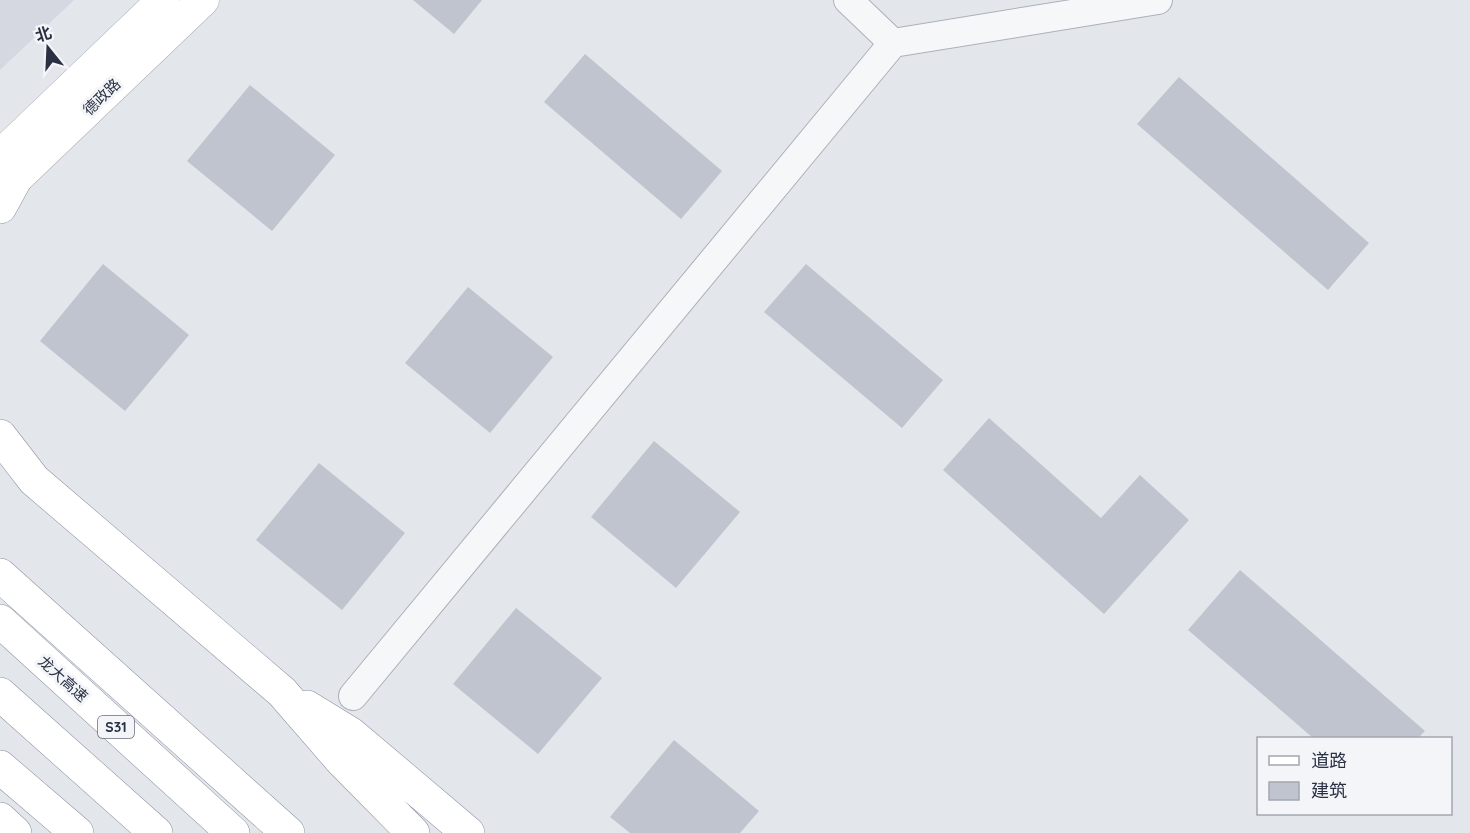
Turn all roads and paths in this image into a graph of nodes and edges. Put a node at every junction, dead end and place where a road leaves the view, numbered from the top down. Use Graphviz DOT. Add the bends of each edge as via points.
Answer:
graph roads {
  1 [pos="163,0"];
  2 [pos="203,0"];
  3 [pos="849,0"];
  4 [pos="1158,0"];
  5 [pos="893,43"];
  6 [pos="5,176"];
  7 [pos="0,207"];
  8 [pos="0,436"];
  9 [pos="0,575"];
  10 [pos="0,621"];
  11 [pos="282,692"];
  12 [pos="0,694"];
  13 [pos="353,696"];
  14 [pos="0,767"];
  15 [pos="0,819"];
  16 [pos="15,833"];
  17 [pos="77,833"];
  18 [pos="156,833"];
  19 [pos="233,833"];
  20 [pos="288,833"];
  21 [pos="413,833"];
  22 [pos="468,833"];
  1 -- 6 [label="main road, 德政路"];
  2 -- 6 [label="main road, 德政路"];
  3 -- 5 [label="street"];
  4 -- 5 [label="street"];
  5 -- 13 [label="street"];
  6 -- 7 [label="highway"];
  8 -- 11 [label="highway" via="34,480"];
  9 -- 20 [label="highway"];
  10 -- 19 [label="highway, 龙大高速 / S31"];
  11 -- 21 [label="highway" via="341,760"];
  11 -- 22 [label="highway" via="351,734"];
  12 -- 18 [label="highway"];
  14 -- 17 [label="highway"];
  15 -- 16 [label="highway"];
}
